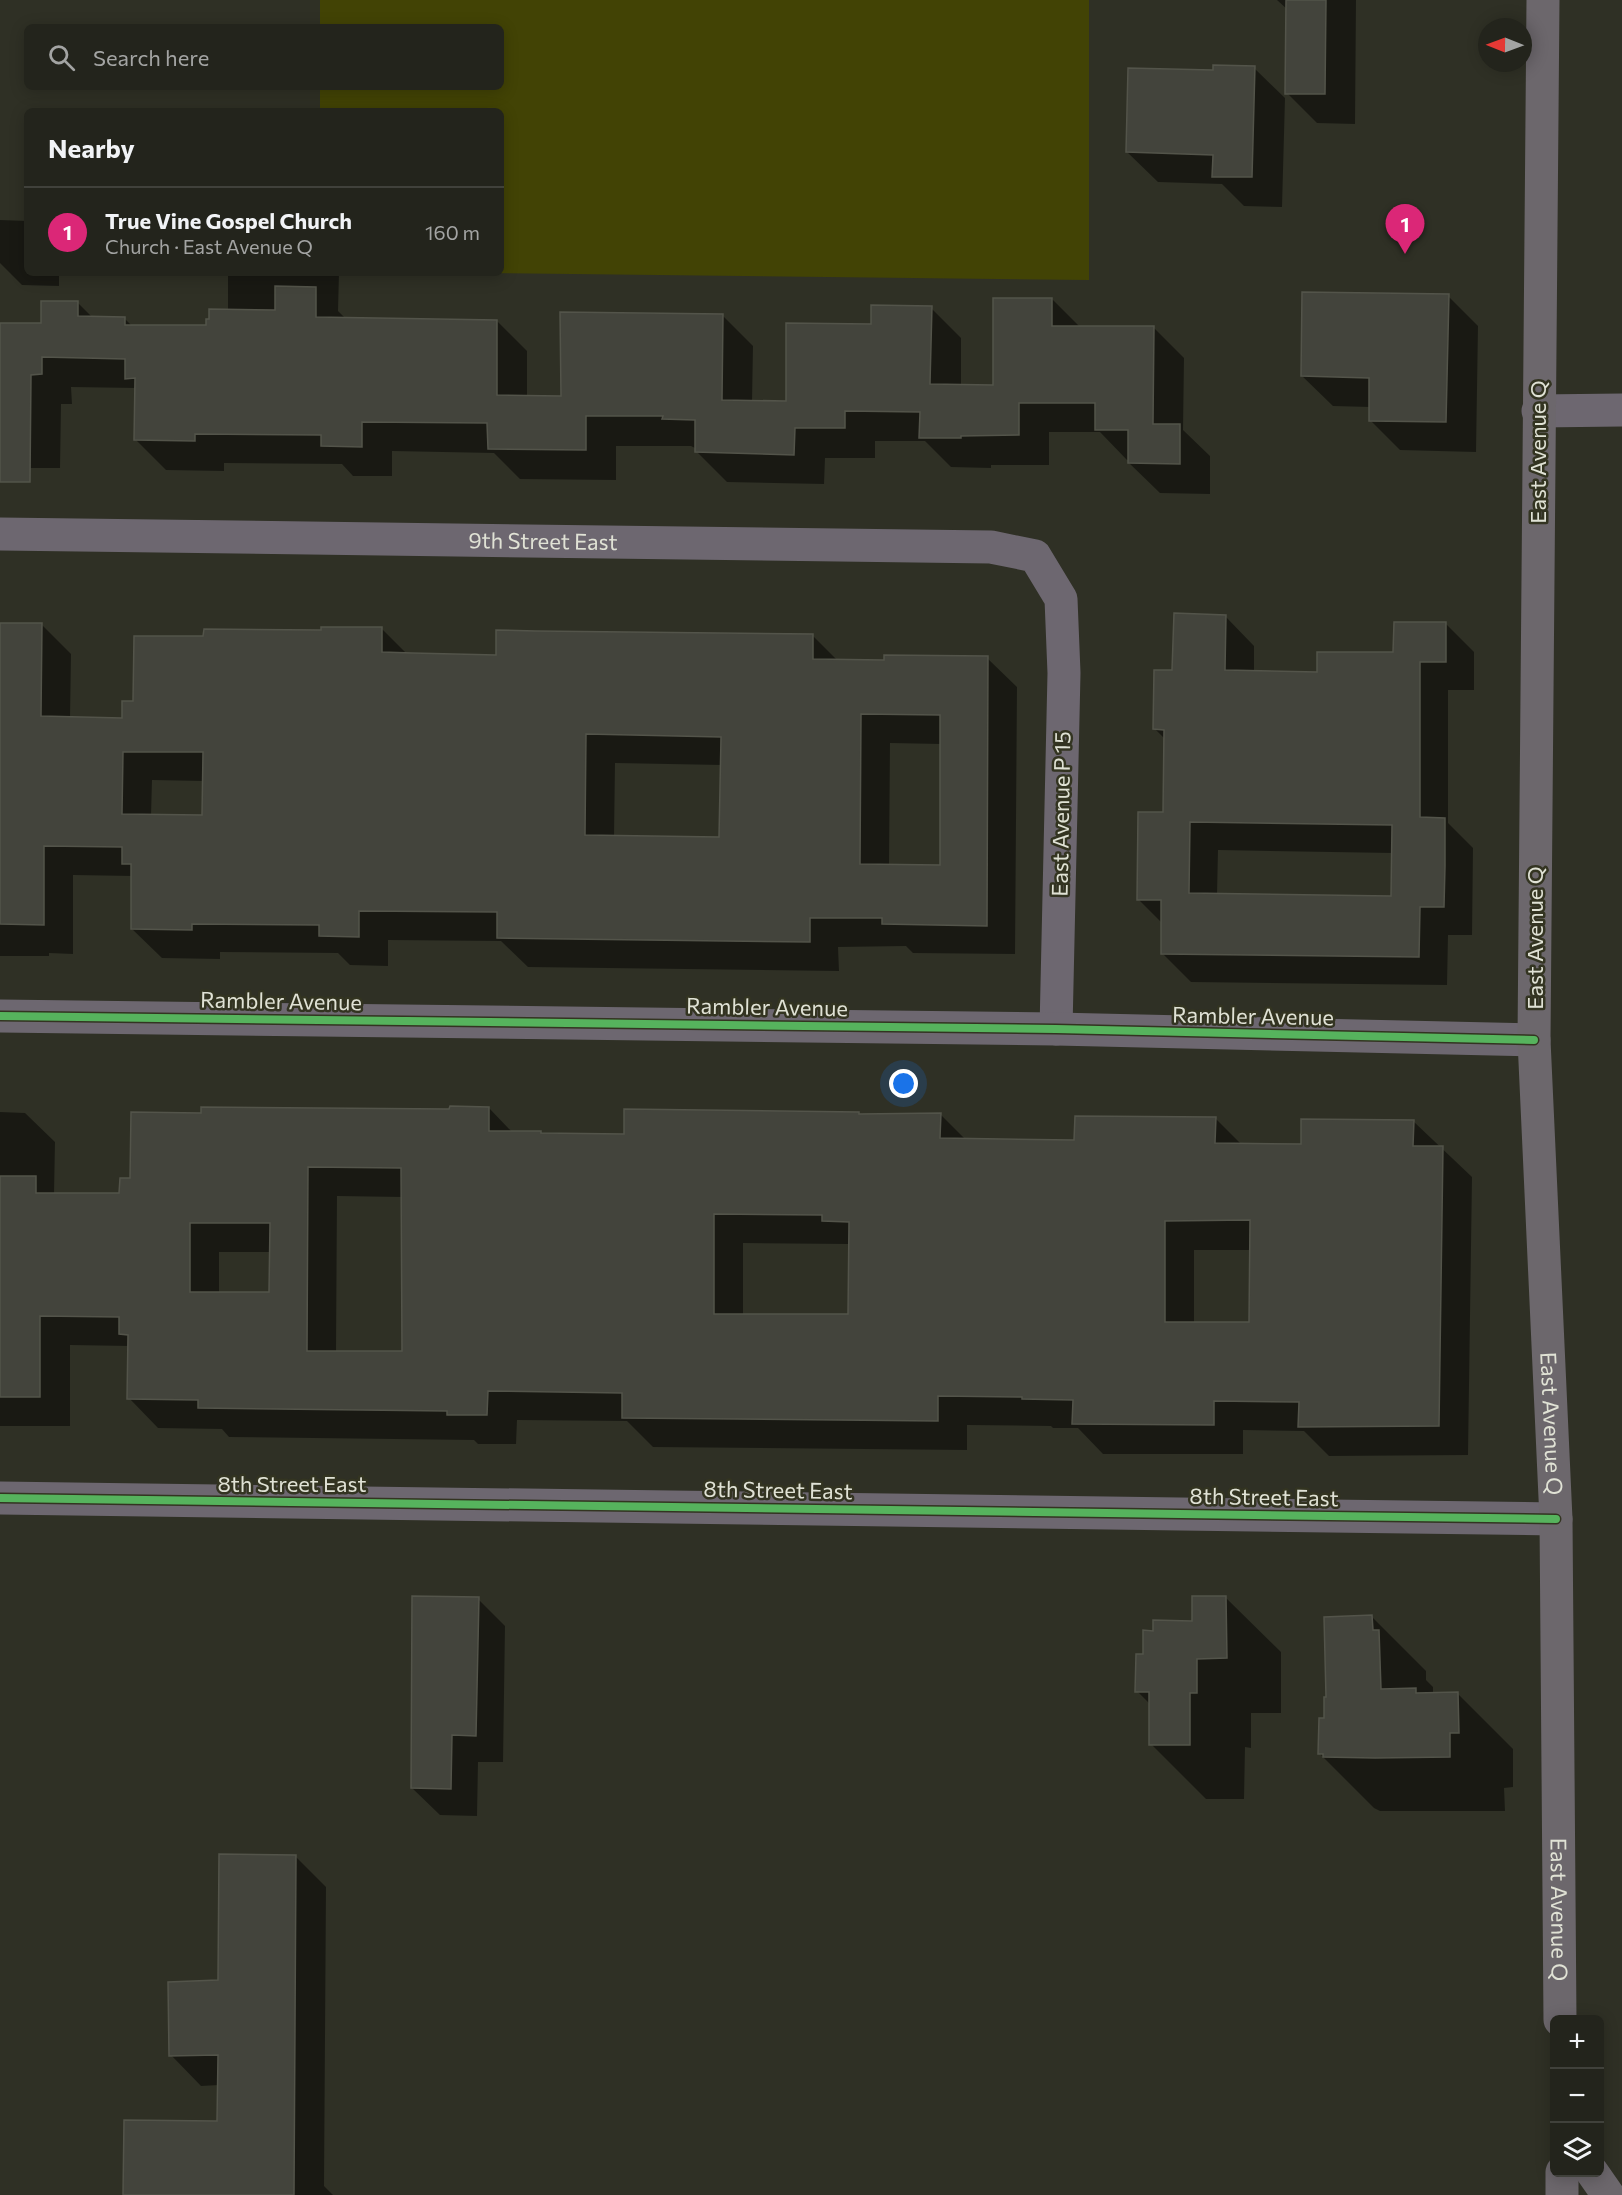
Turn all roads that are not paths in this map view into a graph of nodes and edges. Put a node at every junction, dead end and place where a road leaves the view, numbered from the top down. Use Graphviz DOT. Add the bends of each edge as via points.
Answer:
graph roads {
  1 [pos="1543,0"];
  2 [pos="1622,410"];
  3 [pos="1538,411"];
  4 [pos="0,534"];
  5 [pos="1060,599"];
  6 [pos="0,1016"];
  7 [pos="1056,1029"];
  8 [pos="1534,1040"];
  9 [pos="0,1498"];
  10 [pos="1556,1519"];
  11 [pos="1560,2015"];
  12 [pos="1562,2177"];
  13 [pos="1595,2177"];
  14 [pos="1562,2195"];
  15 [pos="1608,2195"];
  1 -- 3 [label="main road, East Avenue Q"];
  2 -- 3 [label="street"];
  3 -- 8 [label="main road, East Avenue Q"];
  4 -- 5 [label="street, 9th Street East" via="991,547 1035,556"];
  5 -- 7 [label="street, East Avenue P 15" via="1064,672"];
  6 -- 7 [label="street, Rambler Avenue"];
  7 -- 8 [label="street, Rambler Avenue"];
  8 -- 10 [label="main road, East Avenue Q"];
  9 -- 10 [label="street, 8th Street East"];
  10 -- 11 [label="main road, East Avenue Q"];
  12 -- 14 [label="main road"];
  13 -- 15 [label="main road"];
}
